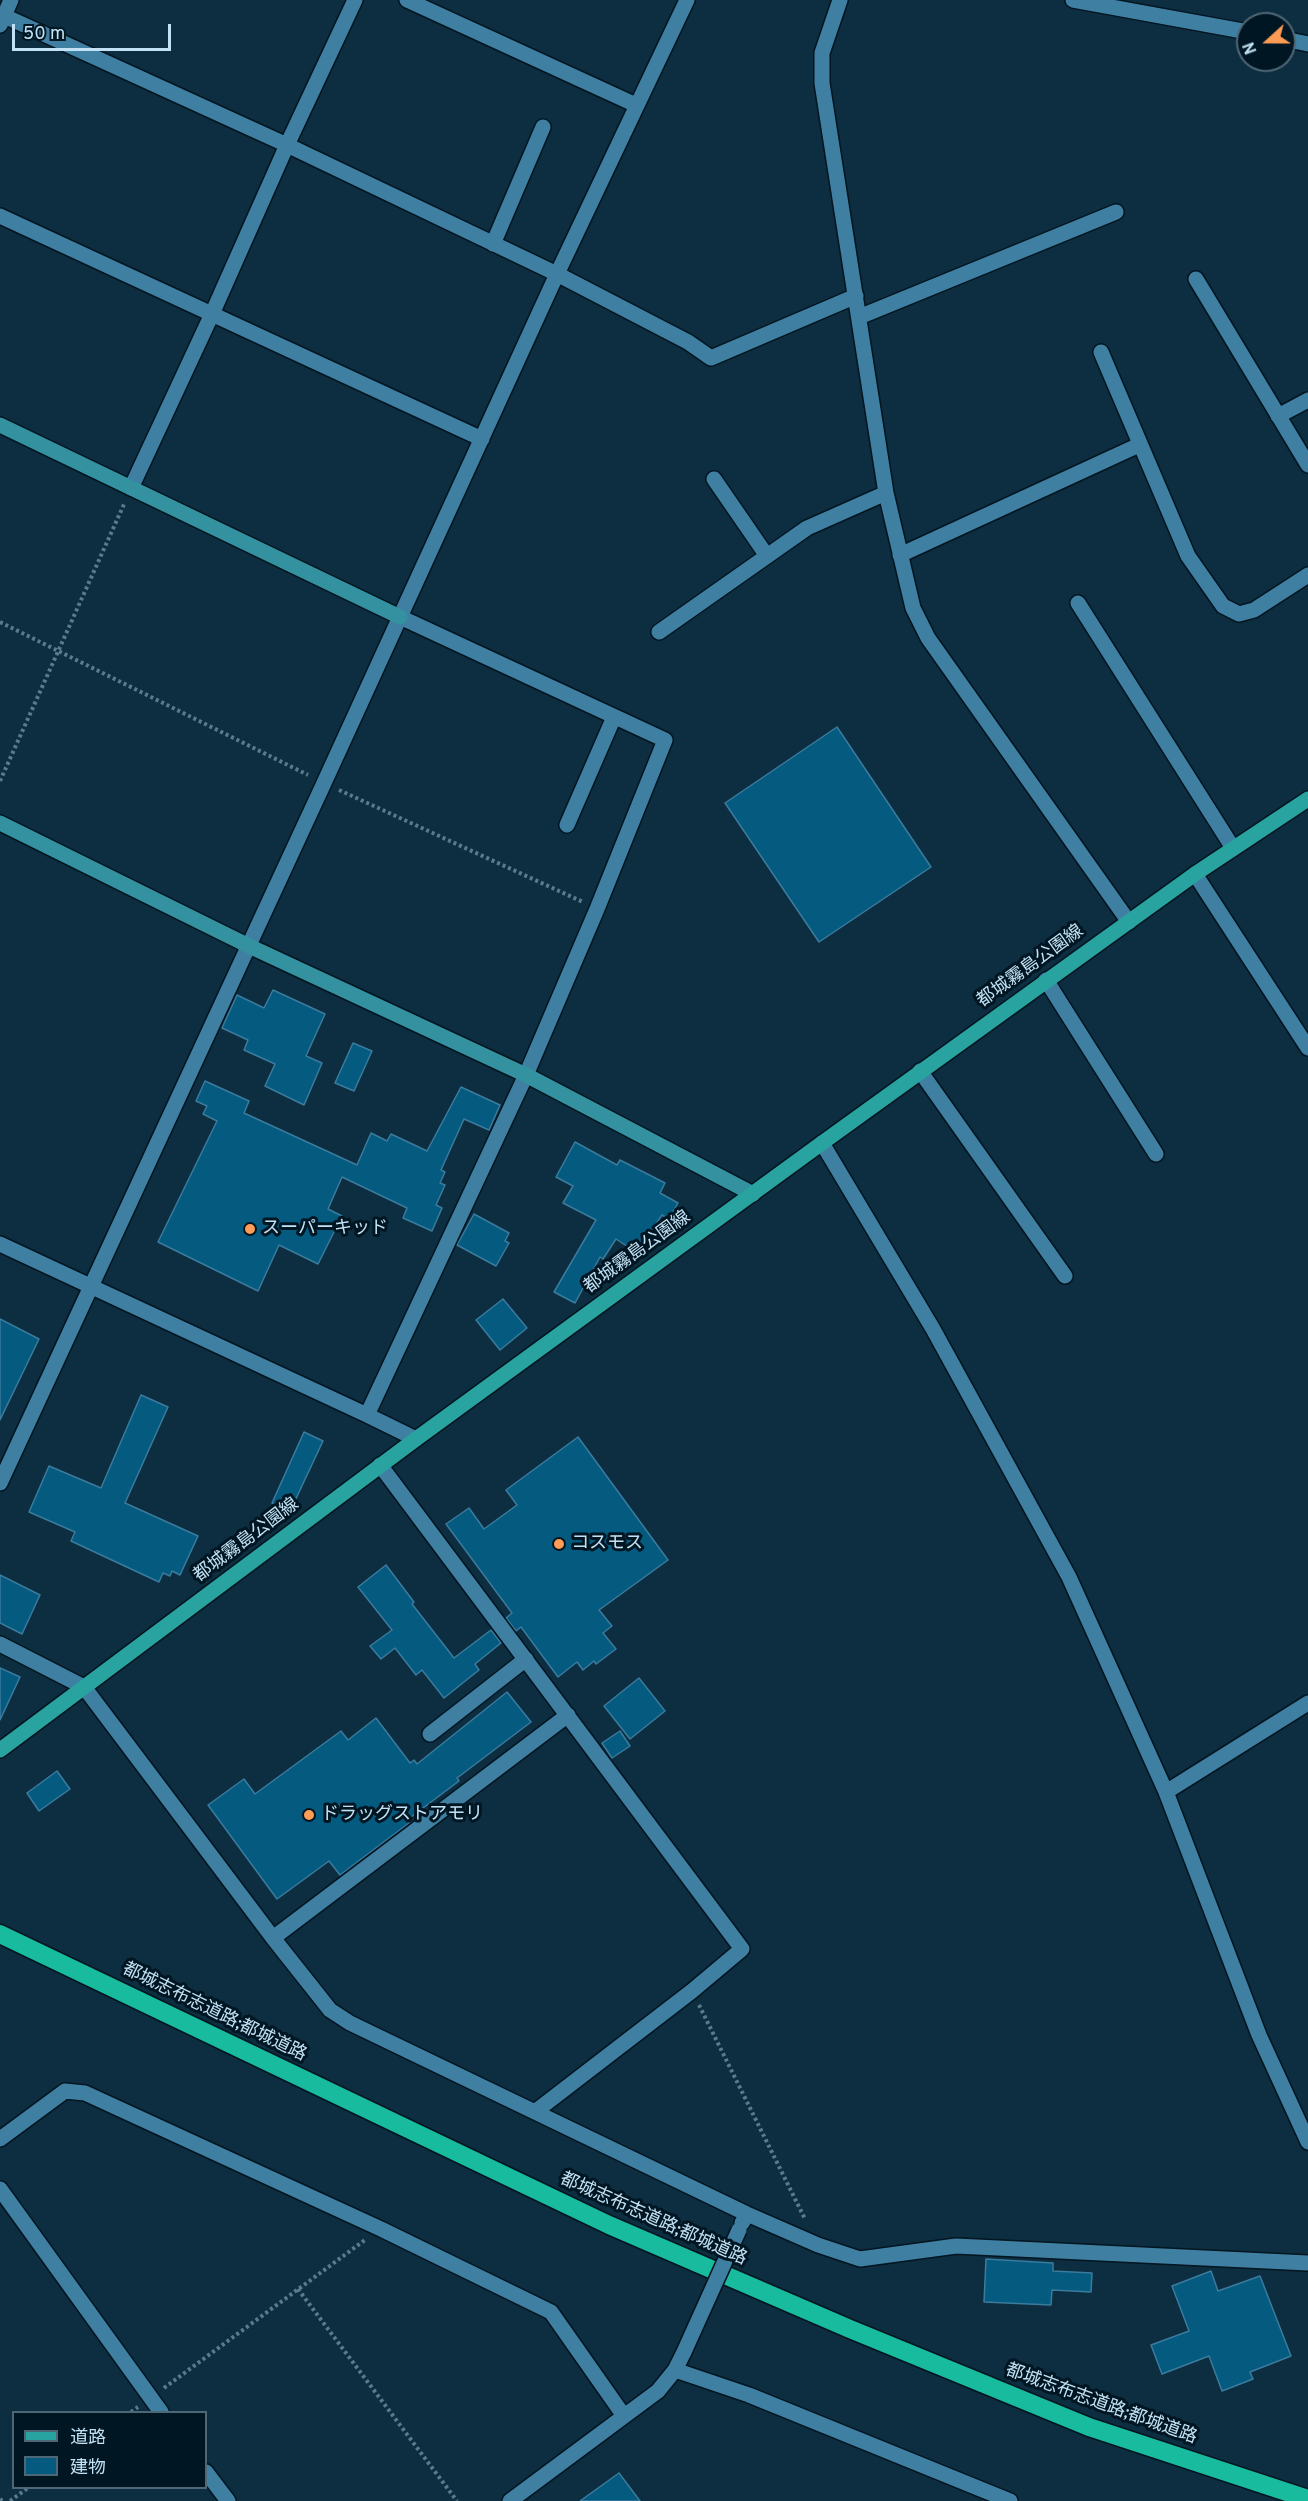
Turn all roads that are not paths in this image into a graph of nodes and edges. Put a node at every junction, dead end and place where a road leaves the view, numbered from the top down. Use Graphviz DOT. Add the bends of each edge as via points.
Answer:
graph roads {
  1 [pos="11,0"];
  2 [pos="355,0"];
  3 [pos="407,0"];
  4 [pos="687,0"];
  5 [pos="840,0"];
  6 [pos="1073,0"];
  7 [pos="1,18"];
  8 [pos="1236,30"];
  9 [pos="636,105"];
  10 [pos="543,126"];
  11 [pos="287,145"];
  12 [pos="1116,212"];
  13 [pos="0,216"];
  14 [pos="493,244"];
  15 [pos="557,274"];
  16 [pos="1196,279"];
  17 [pos="856,296"];
  18 [pos="212,314"];
  19 [pos="860,317"];
  20 [pos="1101,352"];
  21 [pos="1308,400"];
  22 [pos="1278,416"];
  23 [pos="0,425"];
  24 [pos="482,439"];
  25 [pos="1139,445"];
  26 [pos="1308,465"];
  27 [pos="714,479"];
  28 [pos="131,488"];
  29 [pos="886,493"];
  30 [pos="900,555"];
  31 [pos="767,556"];
  32 [pos="1308,575"];
  33 [pos="1078,603"];
  34 [pos="400,617"];
  35 [pos="659,632"];
  36 [pos="614,717"];
  37 [pos="1308,800"];
  38 [pos="0,823"];
  39 [pos="567,825"];
  40 [pos="1233,848"];
  41 [pos="1195,874"];
  42 [pos="1129,922"];
  43 [pos="249,946"];
  44 [pos="1046,980"];
  45 [pos="1308,1048"];
  46 [pos="921,1071"];
  47 [pos="526,1075"];
  48 [pos="822,1143"];
  49 [pos="1156,1154"];
  50 [pos="753,1194"];
  51 [pos="0,1244"];
  52 [pos="1065,1276"];
  53 [pos="91,1287"];
  54 [pos="367,1414"];
  55 [pos="416,1439"];
  56 [pos="380,1465"];
  57 [pos="0,1483"];
  58 [pos="0,1644"];
  59 [pos="526,1659"];
  60 [pos="84,1688"];
  61 [pos="1308,1703"];
  62 [pos="568,1715"];
  63 [pos="430,1734"];
  64 [pos="0,1750"];
  65 [pos="1166,1792"];
  66 [pos="0,1934"];
  67 [pos="273,1938"];
  68 [pos="536,2111"];
  69 [pos="0,2139"];
  70 [pos="1308,2142"];
  71 [pos="0,2189"];
  72 [pos="747,2214"];
  73 [pos="1308,2264"];
  74 [pos="675,2370"];
  75 [pos="160,2411"];
  76 [pos="624,2416"];
  77 [pos="207,2473"];
  78 [pos="1308,2499"];
  79 [pos="228,2501"];
  80 [pos="510,2501"];
  81 [pos="1010,2501"];
  1 -- 7 [label="street"];
  2 -- 11 [label="street"];
  3 -- 9 [label="street"];
  4 -- 9 [label="street"];
  5 -- 17 [label="street" via="822,53 822,83"];
  6 -- 8 [label="street"];
  7 -- 11 [label="street"];
  9 -- 15 [label="street"];
  10 -- 14 [label="street"];
  11 -- 14 [label="street"];
  11 -- 18 [label="street"];
  12 -- 19 [label="street"];
  13 -- 18 [label="street"];
  14 -- 15 [label="street"];
  15 -- 17 [label="street" via="688,342 711,358"];
  15 -- 24 [label="street"];
  16 -- 22 [label="street"];
  17 -- 19 [label="street"];
  18 -- 24 [label="street"];
  18 -- 28 [label="street"];
  19 -- 29 [label="street"];
  20 -- 25 [label="street"];
  21 -- 22 [label="street"];
  22 -- 26 [label="street"];
  23 -- 28 [label="street"];
  24 -- 34 [label="street"];
  25 -- 30 [label="street"];
  25 -- 32 [label="street" via="1188,556 1223,606 1239,614 1254,610"];
  27 -- 31 [label="street"];
  28 -- 34 [label="street"];
  29 -- 30 [label="street"];
  29 -- 31 [label="street" via="807,528"];
  30 -- 42 [label="street" via="913,608 928,638"];
  31 -- 35 [label="street"];
  33 -- 40 [label="street"];
  34 -- 36 [label="street"];
  34 -- 43 [label="street"];
  36 -- 39 [label="street"];
  36 -- 47 [label="street" via="665,740"];
  37 -- 40 [label="main road, 都城霧島公園線"];
  38 -- 43 [label="street"];
  40 -- 41 [label="main road, 都城霧島公園線"];
  41 -- 42 [label="main road, 都城霧島公園線"];
  41 -- 45 [label="street"];
  42 -- 44 [label="main road, 都城霧島公園線"];
  43 -- 47 [label="street"];
  43 -- 53 [label="street"];
  44 -- 46 [label="main road, 都城霧島公園線"];
  44 -- 49 [label="street"];
  46 -- 48 [label="main road, 都城霧島公園線"];
  46 -- 52 [label="street"];
  47 -- 50 [label="street"];
  47 -- 54 [label="street"];
  48 -- 50 [label="main road, 都城霧島公園線"];
  48 -- 65 [label="street" via="933,1329 1069,1577"];
  50 -- 55 [label="main road, 都城霧島公園線"];
  51 -- 53 [label="street"];
  53 -- 54 [label="street"];
  53 -- 57 [label="street"];
  54 -- 55 [label="street"];
  55 -- 56 [label="main road, 都城霧島公園線"];
  56 -- 59 [label="street"];
  56 -- 60 [label="main road, 都城霧島公園線"];
  58 -- 60 [label="street"];
  59 -- 62 [label="street"];
  59 -- 63 [label="street"];
  60 -- 64 [label="main road, 都城霧島公園線"];
  60 -- 67 [label="street"];
  61 -- 65 [label="street"];
  62 -- 67 [label="street"];
  62 -- 68 [label="street" via="742,1949"];
  65 -- 70 [label="street" via="1259,2035"];
  66 -- 78 [label="highway, 都城志布志道路;都城道路" via="609,2225 839,2325 1089,2427"];
  67 -- 68 [label="street" via="330,2010"];
  68 -- 72 [label="street"];
  69 -- 76 [label="street" via="65,2091 85,2093 551,2312"];
  71 -- 75 [label="street"];
  72 -- 73 [label="street" via="860,2259 956,2246"];
  72 -- 74 [label="street, bridge"];
  74 -- 76 [label="street" via="658,2391"];
  74 -- 81 [label="street" via="749,2395"];
  76 -- 80 [label="street"];
  77 -- 79 [label="street"];
}
